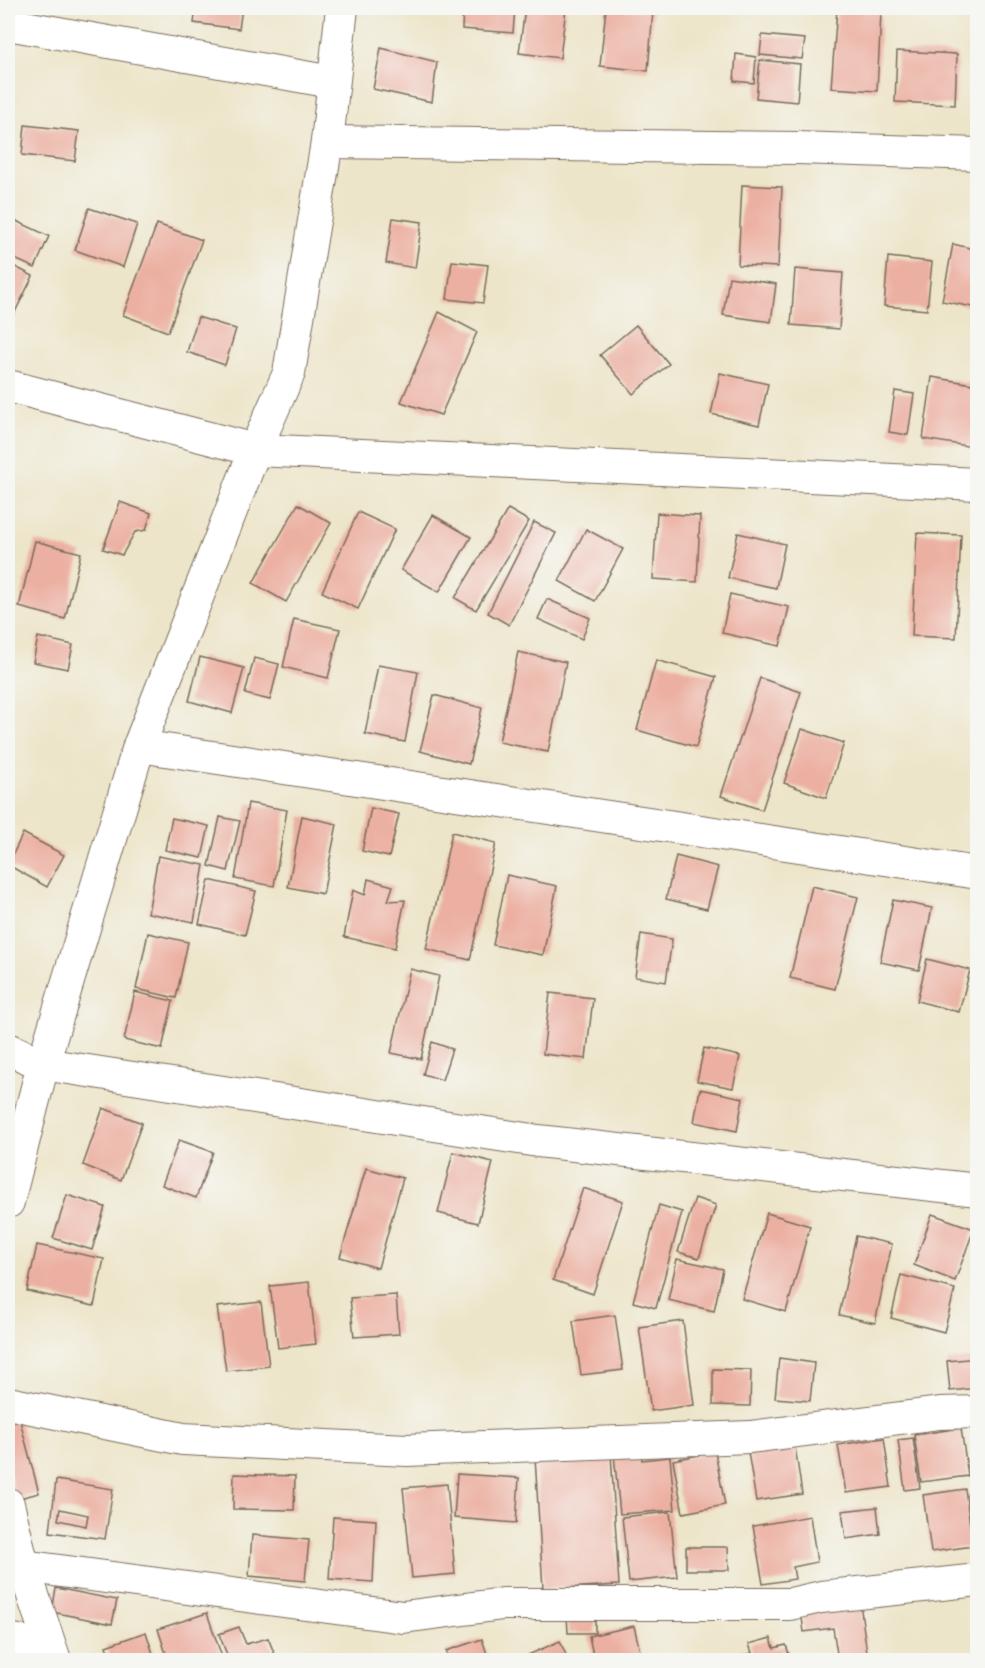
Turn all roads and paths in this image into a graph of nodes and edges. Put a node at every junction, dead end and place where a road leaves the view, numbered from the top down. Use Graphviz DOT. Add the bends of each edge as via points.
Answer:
graph roads {
  1 [pos="342,8"];
  2 [pos="8,24"];
  3 [pos="332,82"];
  4 [pos="327,142"];
  5 [pos="978,154"];
  6 [pos="8,386"];
  7 [pos="255,450"];
  8 [pos="978,484"];
  9 [pos="140,746"];
  10 [pos="978,873"];
  11 [pos="8,1049"];
  12 [pos="43,1064"];
  13 [pos="978,1190"];
  14 [pos="8,1202"];
  15 [pos="8,1403"];
  16 [pos="978,1412"];
  17 [pos="8,1504"];
  18 [pos="23,1566"];
  19 [pos="978,1580"];
  20 [pos="8,1639"];
  21 [pos="52,1654"];
  1 -- 3 [label="street"];
  2 -- 3 [label="street"];
  3 -- 4 [label="street"];
  4 -- 5 [label="street"];
  4 -- 7 [label="street" via="289,373"];
  6 -- 7 [label="street"];
  7 -- 8 [label="street"];
  7 -- 9 [label="street"];
  9 -- 10 [label="street"];
  9 -- 12 [label="street"];
  11 -- 12 [label="street"];
  12 -- 13 [label="street" via="538,1141"];
  12 -- 14 [label="street"];
  15 -- 16 [label="street" via="183,1439 407,1450 750,1437 940,1413"];
  17 -- 18 [label="street"];
  18 -- 19 [label="street" via="403,1617 503,1604 790,1604 821,1597"];
  18 -- 21 [label="street"];
  20 -- 21 [label="street"];
}
